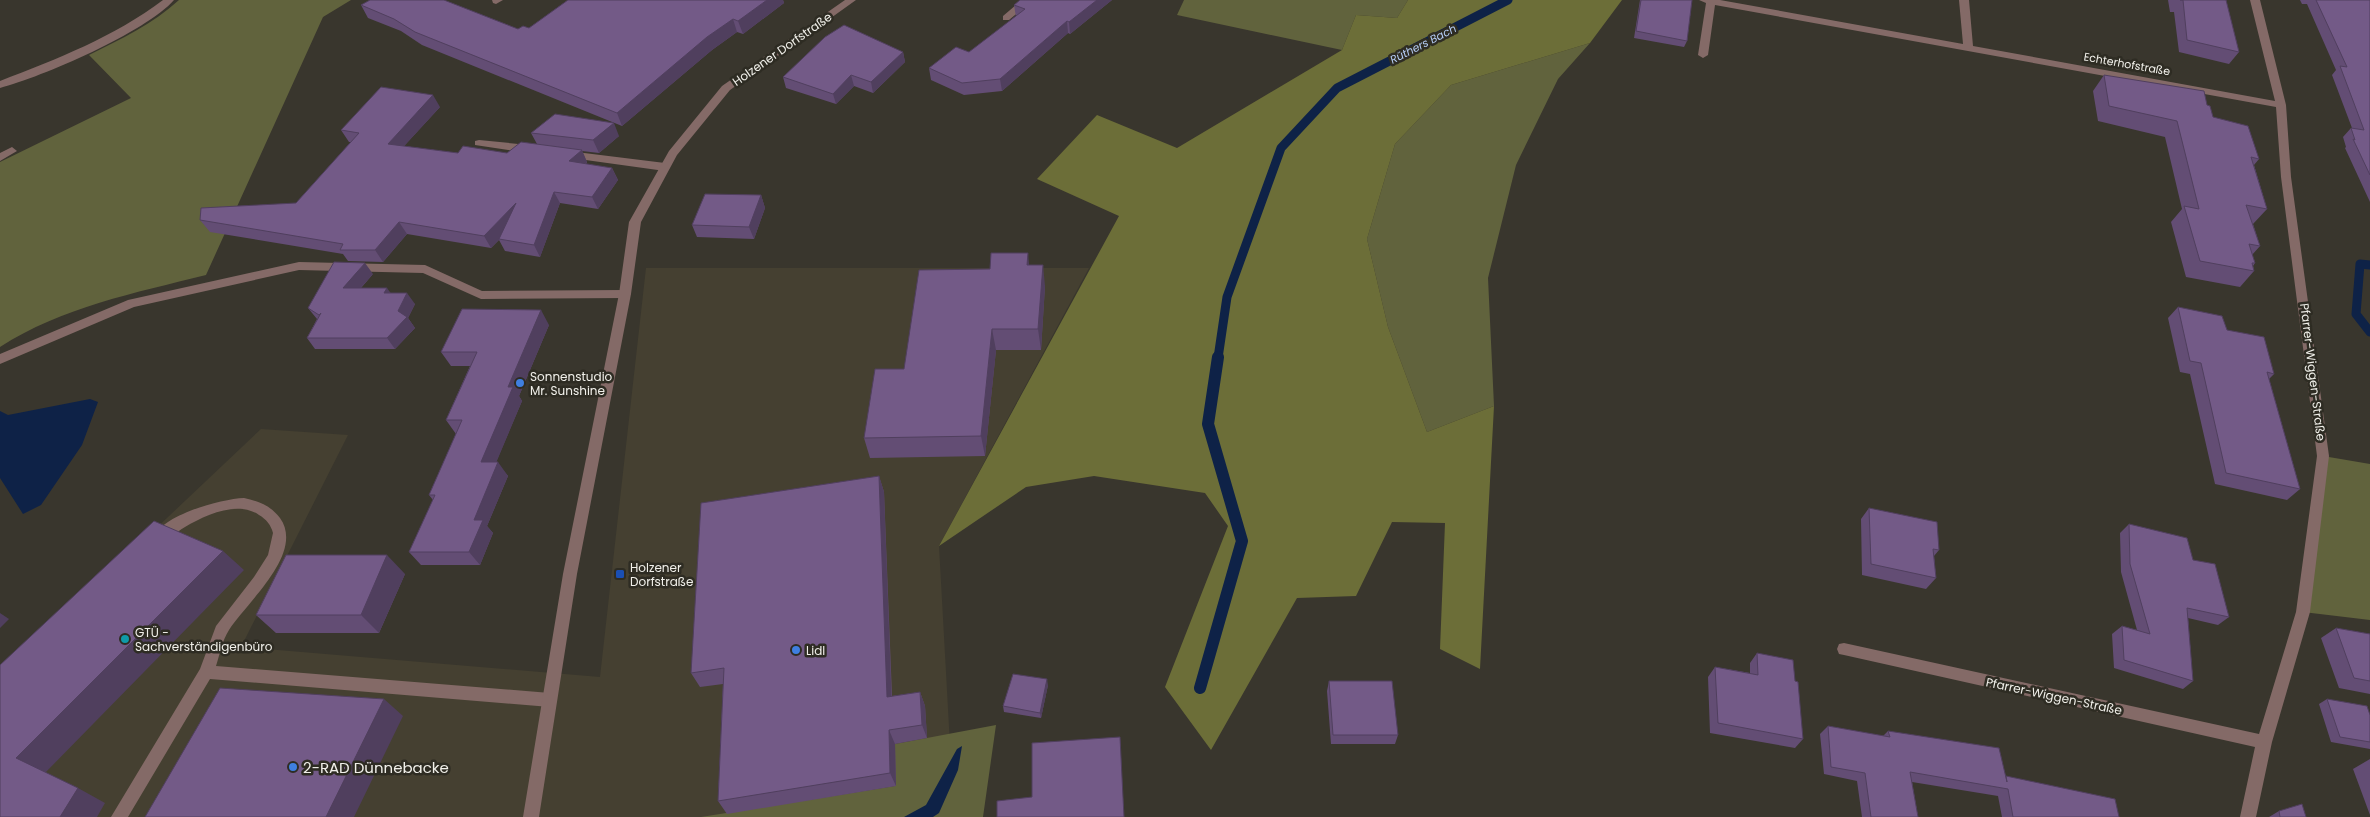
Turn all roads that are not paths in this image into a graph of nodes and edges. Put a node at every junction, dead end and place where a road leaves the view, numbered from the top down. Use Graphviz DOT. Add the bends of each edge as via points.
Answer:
graph roads {
  1 [pos="169,0"];
  2 [pos="1028,0"];
  3 [pos="1964,0"];
  4 [pos="2255,0"];
  5 [pos="845,1"];
  6 [pos="1708,1"];
  7 [pos="1006,18"];
  8 [pos="1968,48"];
  9 [pos="1703,54"];
  10 [pos="0,85"];
  11 [pos="2281,105"];
  12 [pos="479,143"];
  13 [pos="12,151"];
  14 [pos="538,151"];
  15 [pos="557,153"];
  16 [pos="0,157"];
  17 [pos="665,167"];
  18 [pos="625,294"];
  19 [pos="0,358"];
  20 [pos="148,549"];
  21 [pos="1844,649"];
  22 [pos="206,672"];
  23 [pos="550,700"];
  24 [pos="2264,742"];
  25 [pos="119,817"];
  26 [pos="531,817"];
  27 [pos="2248,817"];
  1 -- 10 [label="street" via="114,37"];
  2 -- 7 [label="street"];
  3 -- 8 [label="street"];
  4 -- 11 [label="street, Pfarrer-Wiggen-Straße"];
  5 -- 17 [label="street, Holzener Dorfstraße" via="726,88"];
  6 -- 8 [label="street, Echterhofstraße"];
  6 -- 9 [label="street, Echterhofstraße"];
  8 -- 11 [label="street, Echterhofstraße"];
  11 -- 24 [label="street, Pfarrer-Wiggen-Straße" via="2286,177 2324,456 2303,612"];
  12 -- 14 [label="street"];
  13 -- 16 [label="street"];
  15 -- 17 [label="street"];
  17 -- 18 [label="street, Holzener Dorfstraße" via="635,222"];
  18 -- 19 [label="street" via="481,295 425,269 299,266 132,303"];
  18 -- 23 [label="street, Holzener Dorfstraße" via="570,574"];
  20 -- 22 [label="street" via="183,521 231,504 264,509 280,531 279,547 268,567 223,626"];
  21 -- 24 [label="street, Pfarrer-Wiggen-Straße"];
  22 -- 23 [label="street"];
  22 -- 25 [label="street"];
  23 -- 26 [label="street, Holzener Dorfstraße"];
  24 -- 27 [label="street, Pfarrer-Wiggen-Straße"];
}
